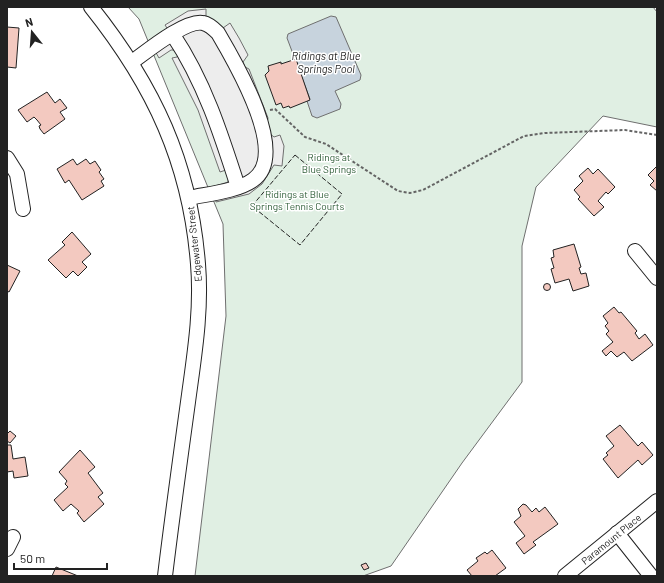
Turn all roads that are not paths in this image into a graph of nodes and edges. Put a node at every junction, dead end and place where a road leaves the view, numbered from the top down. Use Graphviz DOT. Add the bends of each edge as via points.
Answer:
graph roads {
  1 [pos="91,7"];
  2 [pos="173,35"];
  3 [pos="132,62"];
  4 [pos="7,158"];
  5 [pos="238,187"];
  6 [pos="189,198"];
  7 [pos="23,209"];
  8 [pos="635,251"];
  9 [pos="657,278"];
  10 [pos="657,501"];
  11 [pos="617,533"];
  12 [pos="164,576"];
  13 [pos="564,576"];
  14 [pos="651,576"];
  1 -- 3 [label="street, Edgewater Street"];
  2 -- 3 [label="street"];
  2 -- 5 [label="street" via="197,74 222,136"];
  2 -- 5 [label="street" via="193,23 202,22 210,26 218,33 250,96 266,143 265,161 259,175"];
  3 -- 6 [label="street, Edgewater Street" via="164,122"];
  4 -- 7 [label="street" via="17,174"];
  5 -- 6 [label="street"];
  6 -- 12 [label="street, Edgewater Street" via="198,265 197,332"];
  8 -- 9 [label="street"];
  10 -- 11 [label="street, Paramount Place"];
  11 -- 13 [label="street, Paramount Place"];
  11 -- 14 [label="street"];
}
